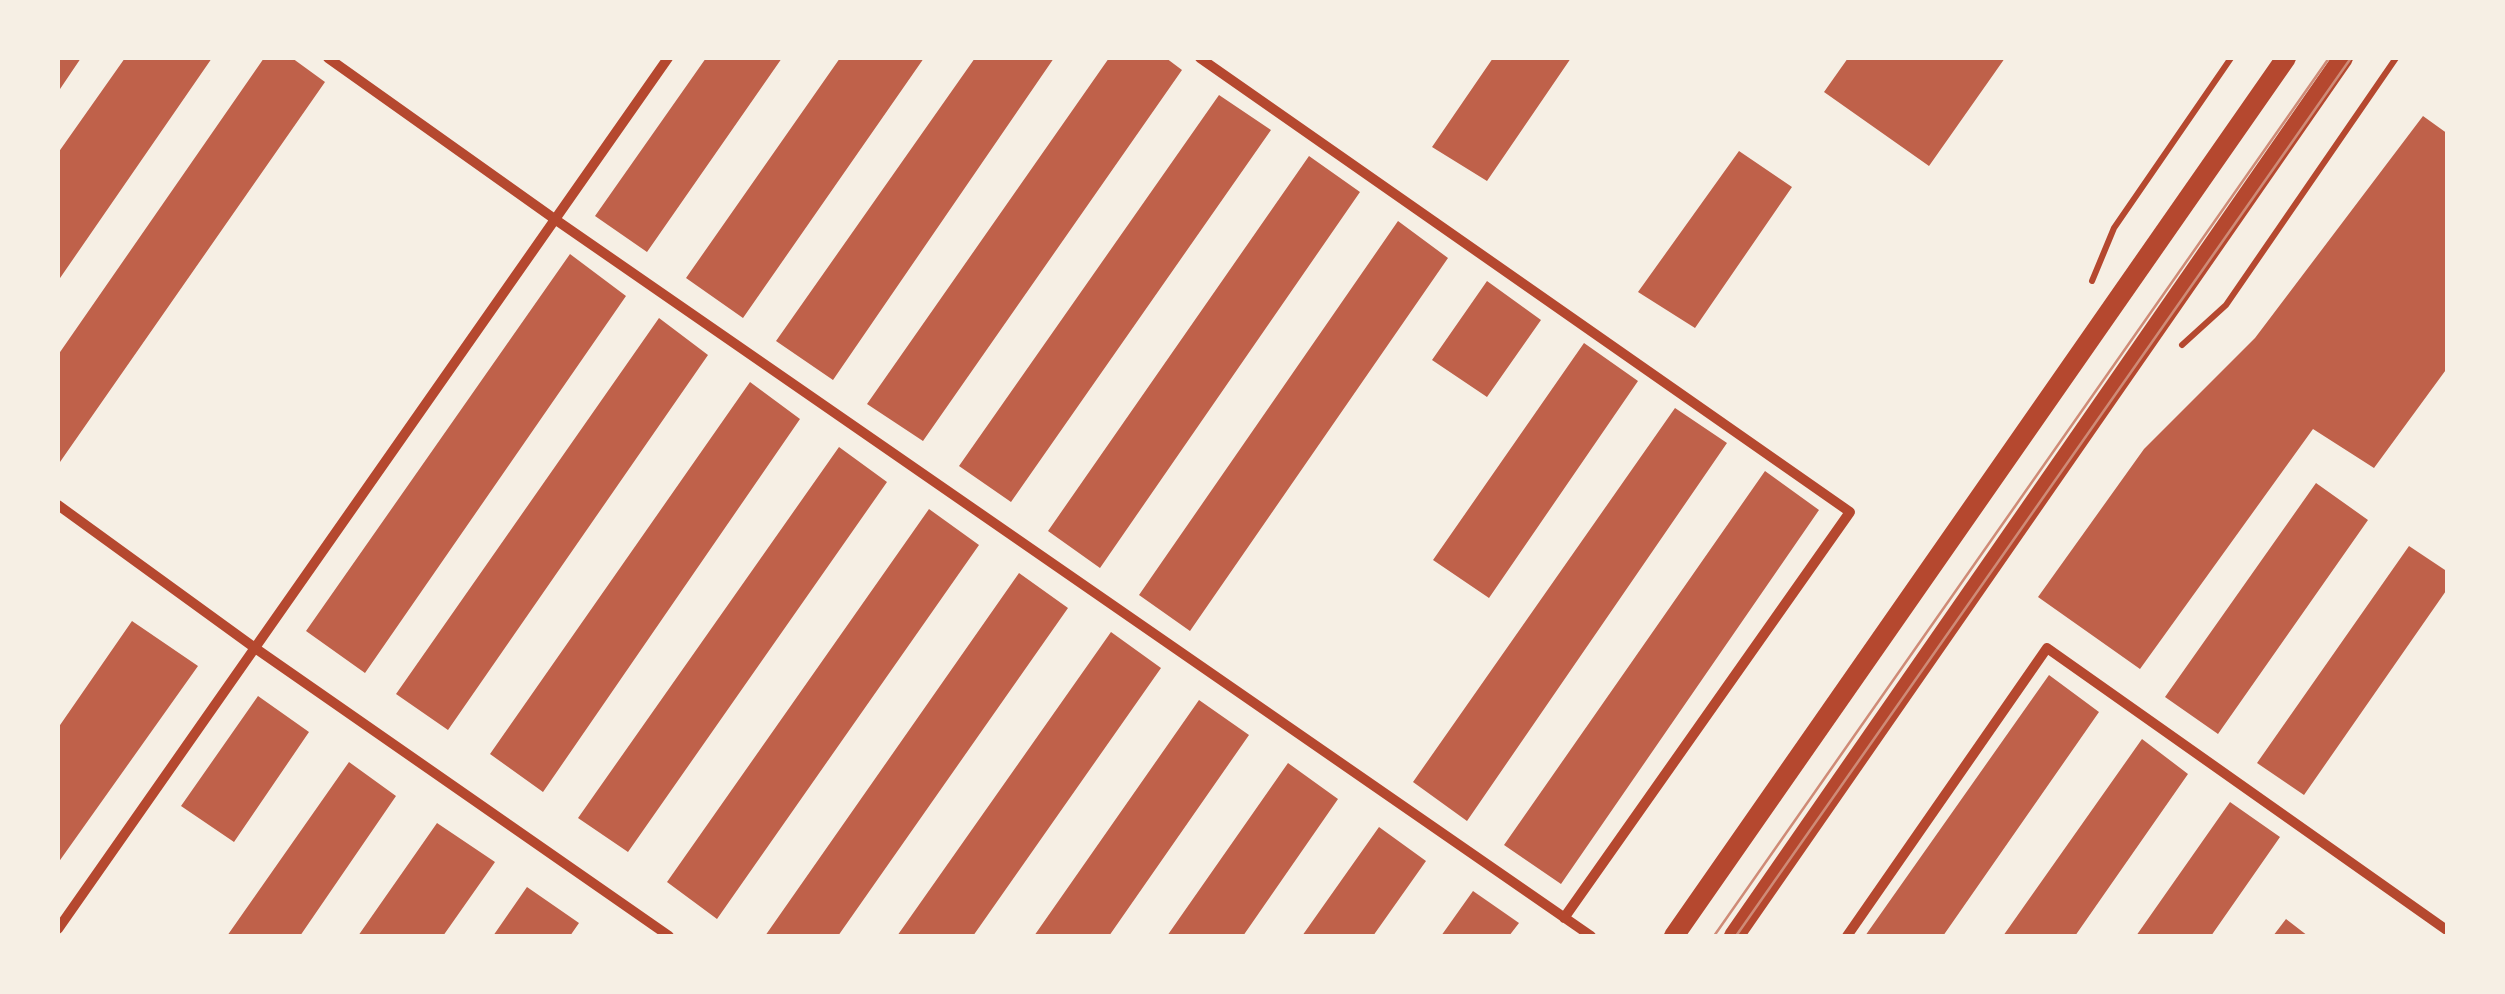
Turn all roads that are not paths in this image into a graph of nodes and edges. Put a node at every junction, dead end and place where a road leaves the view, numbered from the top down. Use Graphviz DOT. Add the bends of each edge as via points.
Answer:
graph roads {
  1 [pos="328,58"];
  2 [pos="668,58"];
  3 [pos="1200,58"];
  4 [pos="2286,58"];
  5 [pos="2342,58"];
  6 [pos="556,220"];
  7 [pos="58,505"];
  8 [pos="254,648"];
  9 [pos="1564,918"];
  10 [pos="58,929"];
  11 [pos="2448,931"];
  12 [pos="669,936"];
  13 [pos="1591,936"];
  14 [pos="1674,936"];
  15 [pos="1734,936"];
  16 [pos="1847,936"];
  1 -- 6 [label="street"];
  2 -- 6 [label="street"];
  3 -- 9 [label="street" via="1850,512"];
  4 -- 14 [label="main road"];
  5 -- 15 [label="main road"];
  6 -- 8 [label="street"];
  6 -- 9 [label="street"];
  7 -- 8 [label="street"];
  8 -- 10 [label="street"];
  8 -- 12 [label="street"];
  9 -- 13 [label="street"];
  11 -- 16 [label="street" via="2048,648"];
}
